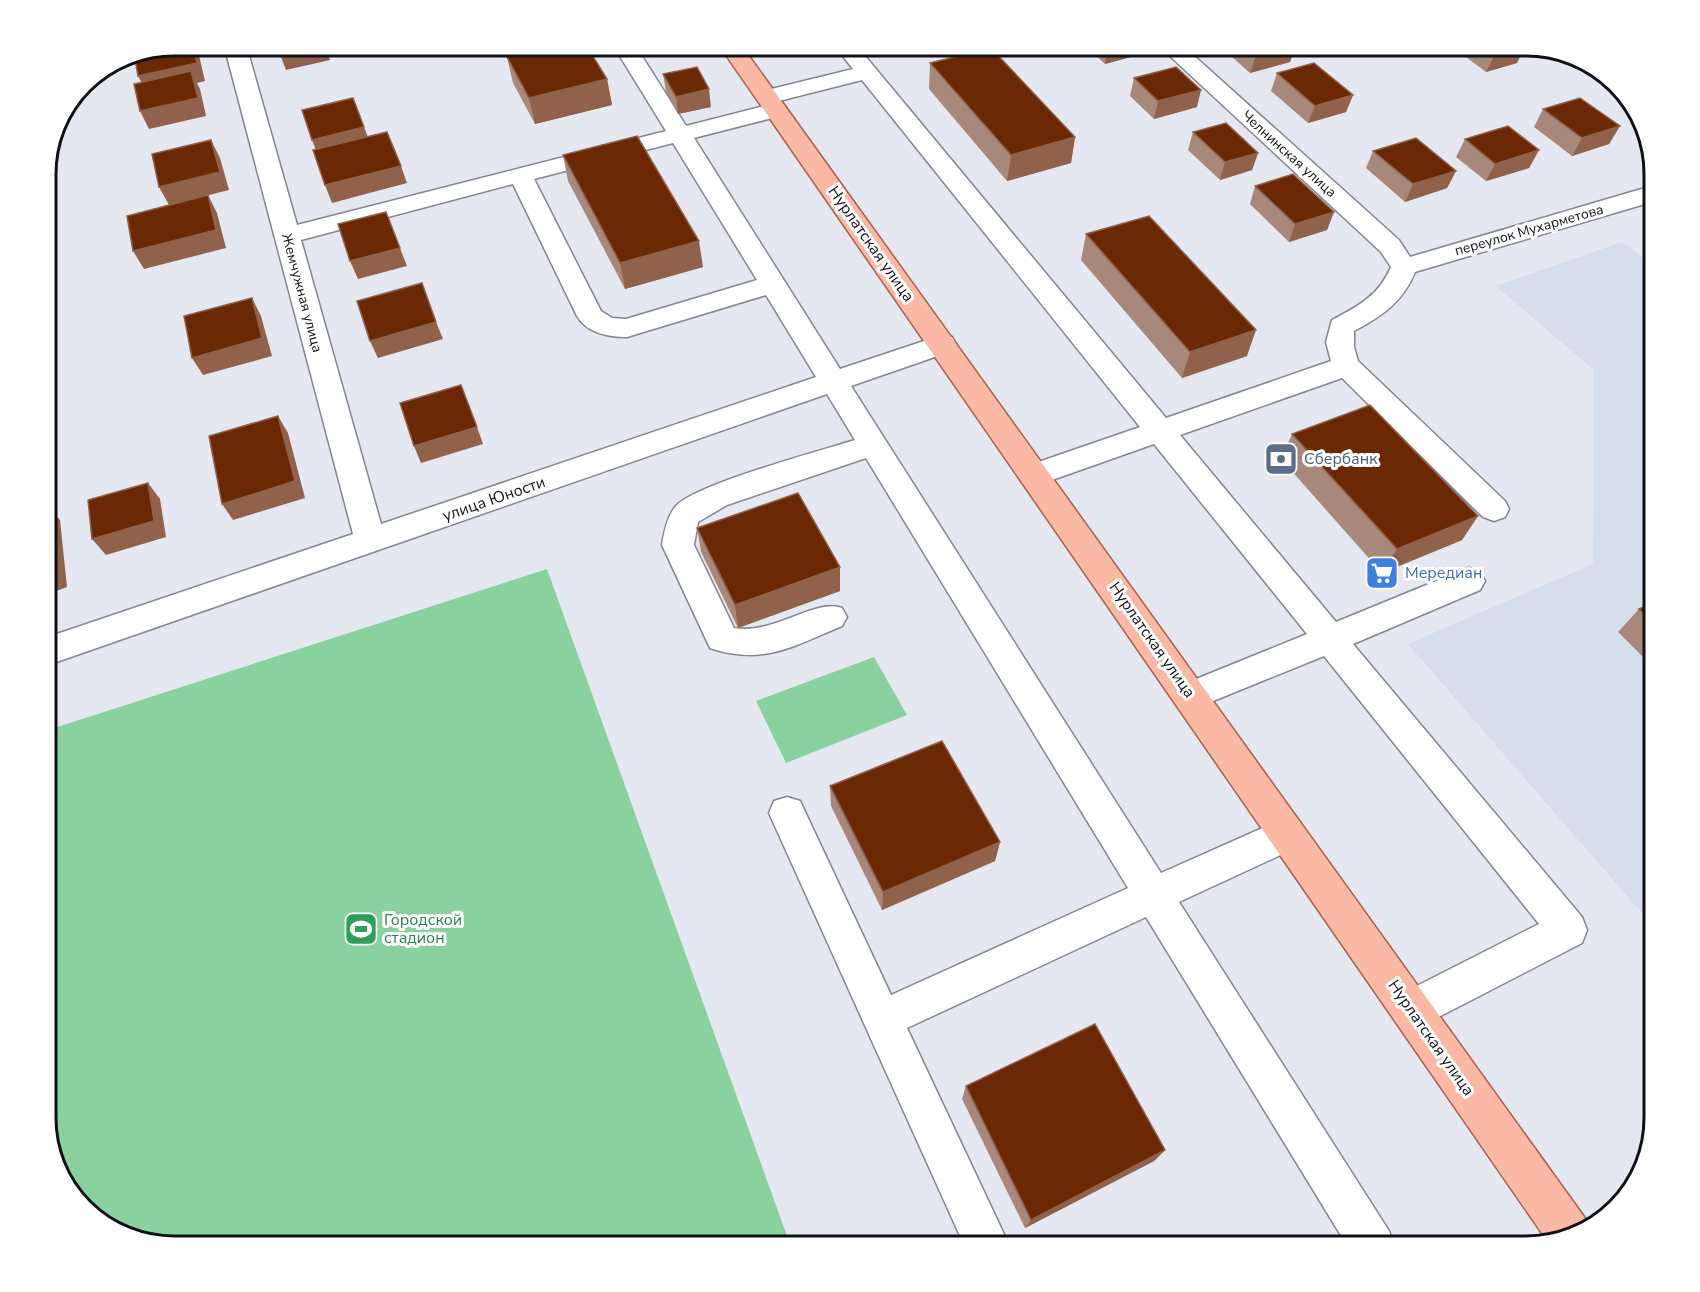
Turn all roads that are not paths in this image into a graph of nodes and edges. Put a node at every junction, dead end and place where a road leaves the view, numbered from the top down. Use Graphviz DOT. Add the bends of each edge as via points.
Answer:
graph roads {
  1 [pos="238,56"];
  2 [pos="631,56"];
  3 [pos="738,56"];
  4 [pos="855,56"];
  5 [pos="1180,56"];
  6 [pos="868,72"];
  7 [pos="771,104"];
  8 [pos="680,134"];
  9 [pos="520,175"];
  10 [pos="1644,196"];
  11 [pos="286,236"];
  12 [pos="1404,267"];
  13 [pos="773,284"];
  14 [pos="942,344"];
  15 [pos="1347,366"];
  16 [pos="834,382"];
  17 [pos="1161,431"];
  18 [pos="873,445"];
  19 [pos="1035,475"];
  20 [pos="1494,508"];
  21 [pos="371,542"];
  22 [pos="1469,581"];
  23 [pos="831,617"];
  24 [pos="1330,639"];
  25 [pos="56,648"];
  26 [pos="1191,696"];
  27 [pos="787,813"];
  28 [pos="1287,834"];
  29 [pos="1154,895"];
  30 [pos="1411,1010"];
  31 [pos="883,1019"];
  32 [pos="1566,1229"];
  33 [pos="983,1236"];
  34 [pos="1366,1236"];
  1 -- 11 [label="street, Жемчужная улица"];
  2 -- 8 [label="street"];
  3 -- 7 [label="main road, Нурлатская улица"];
  4 -- 6 [label="street"];
  5 -- 12 [label="street, Челнинская улица" via="1390,246"];
  6 -- 7 [label="street"];
  6 -- 17 [label="street"];
  7 -- 8 [label="street"];
  7 -- 14 [label="main road, Нурлатская улица"];
  8 -- 9 [label="street"];
  8 -- 13 [label="street"];
  9 -- 11 [label="street"];
  9 -- 13 [label="street" via="597,323 611,328 627,327"];
  10 -- 12 [label="street, переулок Мухарметова"];
  11 -- 21 [label="street, Жемчужная улица"];
  12 -- 15 [label="street" via="1397,288 1385,302 1342,326 1339,349"];
  13 -- 16 [label="street"];
  14 -- 16 [label="street, улица Юности"];
  14 -- 19 [label="main road, Нурлатская улица"];
  15 -- 17 [label="street"];
  15 -- 20 [label="street"];
  16 -- 18 [label="street"];
  16 -- 21 [label="street, улица Юности"];
  17 -- 19 [label="street"];
  17 -- 24 [label="street"];
  18 -- 23 [label="street" via="716,497 687,514 680,528 678,545 722,638 743,645 760,643"];
  18 -- 29 [label="street"];
  19 -- 26 [label="main road, Нурлатская улица"];
  21 -- 25 [label="street, улица Юности"];
  22 -- 24 [label="street"];
  24 -- 26 [label="street"];
  24 -- 30 [label="street" via="1568,930"];
  26 -- 28 [label="main road, Нурлатская улица"];
  27 -- 31 [label="street"];
  28 -- 29 [label="street"];
  28 -- 30 [label="main road, Нурлатская улица"];
  29 -- 31 [label="street"];
  29 -- 34 [label="street"];
  30 -- 32 [label="main road, Нурлатская улица"];
  31 -- 33 [label="street"];
}
